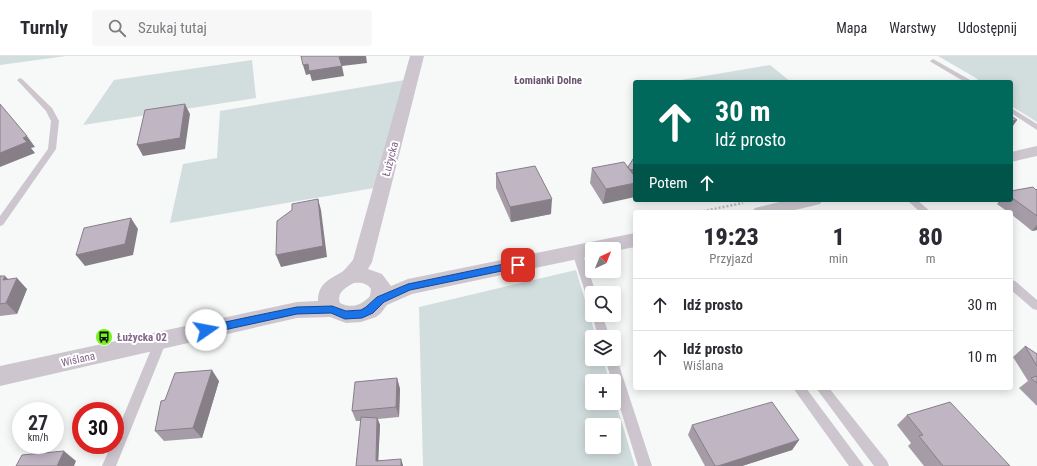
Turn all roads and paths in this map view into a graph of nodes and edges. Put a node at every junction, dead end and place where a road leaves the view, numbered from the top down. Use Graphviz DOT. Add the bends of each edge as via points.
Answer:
graph roads {
  1 [pos="417,56"];
  2 [pos="933,61"];
  3 [pos="20,80"];
  4 [pos="966,80"];
  5 [pos="1013,111"];
  6 [pos="1037,128"];
  7 [pos="1037,151"];
  8 [pos="1013,157"];
  9 [pos="797,202"];
  10 [pos="914,202"];
  11 [pos="755,207"];
  12 [pos="721,210"];
  13 [pos="924,210"];
  14 [pos="0,223"];
  15 [pos="633,240"];
  16 [pos="621,243"];
  17 [pos="585,251"];
  18 [pos="368,279"];
  19 [pos="1013,286"];
  20 [pos="330,302"];
  21 [pos="1037,306"];
  22 [pos="161,340"];
  23 [pos="613,366"];
  24 [pos="0,376"];
  25 [pos="800,390"];
  26 [pos="824,390"];
  27 [pos="109,466"];
  28 [pos="645,466"];
  29 [pos="857,466"];
  30 [pos="882,466"];
  1 -- 18 [label="street, Łużycka"];
  2 -- 4 [label="lane"];
  3 -- 14 [label="lane" via="49,110 54,122 52,149"];
  5 -- 6 [label="lane"];
  7 -- 8 [label="street"];
  9 -- 11 [label="street"];
  10 -- 13 [label="lane"];
  11 -- 12 [label="path"];
  15 -- 16 [label="street"];
  17 -- 18 [label="street" via="408,287"];
  18 -- 20 [label="street" via="337,283"];
  18 -- 20 [label="street, Wiślana" via="370,310 358,315 345,315"];
  19 -- 21 [label="lane"];
  20 -- 22 [label="street, Wiślana"];
  22 -- 24 [label="street, Wiślana"];
  22 -- 27 [label="lane"];
  23 -- 28 [label="lane"];
  25 -- 29 [label="lane"];
  26 -- 30 [label="lane"];
}
